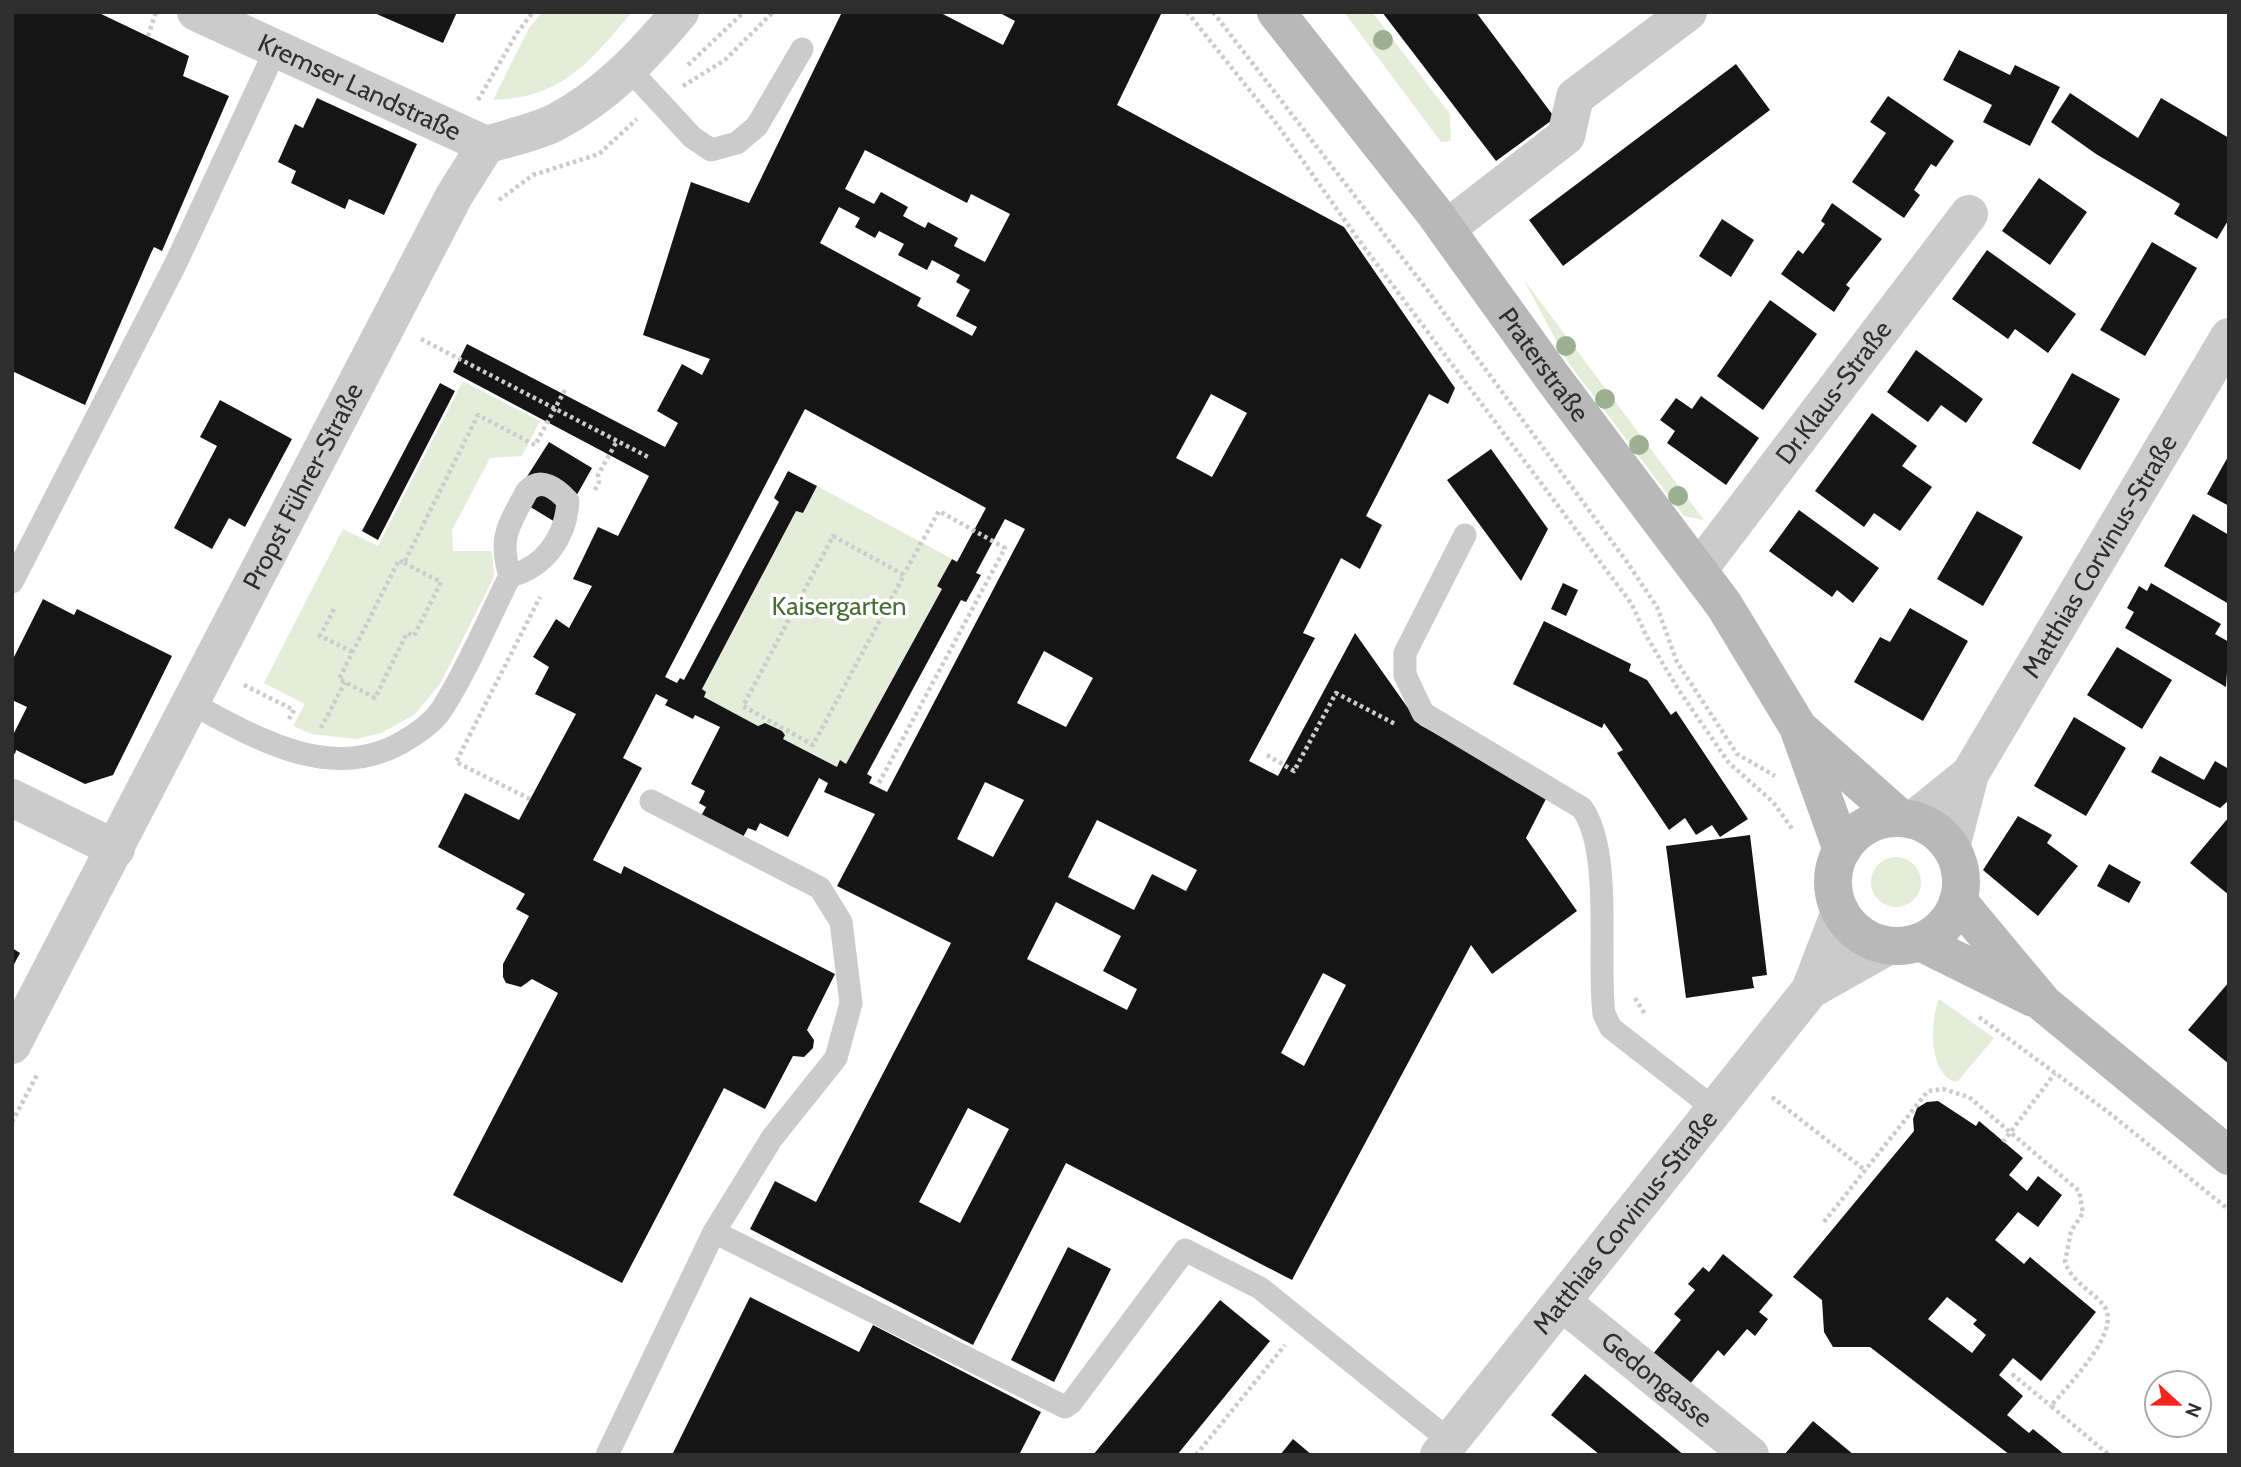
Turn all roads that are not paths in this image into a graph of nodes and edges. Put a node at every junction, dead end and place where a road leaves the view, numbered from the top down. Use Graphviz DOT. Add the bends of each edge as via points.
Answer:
graph roads {
  1 [pos="196,12"];
  2 [pos="680,12"];
  3 [pos="1276,12"];
  4 [pos="1688,12"];
  5 [pos="276,49"];
  6 [pos="802,49"];
  7 [pos="630,70"];
  8 [pos="473,138"];
  9 [pos="1969,215"];
  10 [pos="1446,229"];
  11 [pos="2229,337"];
  12 [pos="1465,535"];
  13 [pos="1699,569"];
  14 [pos="510,576"];
  15 [pos="12,582"];
  16 [pos="191,702"];
  17 [pos="1798,727"];
  18 [pos="1970,774"];
  19 [pos="12,798"];
  20 [pos="651,801"];
  21 [pos="1906,819"];
  22 [pos="1951,848"];
  23 [pos="116,849"];
  24 [pos="1842,850"];
  25 [pos="1958,901"];
  26 [pos="1840,912"];
  27 [pos="1904,944"];
  28 [pos="1810,990"];
  29 [pos="2045,1004"];
  30 [pos="12,1045"];
  31 [pos="1716,1110"];
  32 [pos="2229,1156"];
  33 [pos="714,1232"];
  34 [pos="1563,1303"];
  35 [pos="1444,1448"];
  36 [pos="607,1455"];
  37 [pos="1750,1455"];
  1 -- 5 [label="street, Kremser Landstraße"];
  2 -- 7 [label="street"];
  3 -- 10 [label="main road, Praterstraße"];
  4 -- 10 [label="street" via="1575,97 1566,136"];
  5 -- 8 [label="street, Kremser Landstraße"];
  5 -- 15 [label="lane" via="176,263"];
  6 -- 7 [label="lane" via="757,126 737,143 711,150 692,138"];
  7 -- 8 [label="street" via="552,124"];
  8 -- 16 [label="street, Propst Führer-Straße" via="454,196"];
  9 -- 13 [label="street, Dr.Klaus-Straße"];
  10 -- 13 [label="main road, Praterstraße"];
  11 -- 18 [label="street, Matthias Corvinus-Straße"];
  12 -- 31 [label="lane" via="1405,653 1405,675 1423,713 1564,794 1586,814 1595,843 1601,896 1604,1014 1611,1028"];
  13 -- 17 [label="main road, Praterstraße"];
  14 -- 16 [label="lane" via="441,710 396,746 347,758 306,755 276,747"];
  16 -- 23 [label="street, Propst Führer-Straße"];
  17 -- 21 [label="main road, Praterstraße"];
  17 -- 24 [label="main road, Praterstraße"];
  18 -- 21 [label="street, Matthias Corvinus-Straße"];
  18 -- 22 [label="street, Matthias Corvinus-Straße"];
  19 -- 23 [label="street"];
  20 -- 33 [label="lane" via="820,888 841,922 851,1003 836,1058 772,1138"];
  21 -- 22 [label="main road" via="1935,831"];
  21 -- 24 [label="main road" via="1873,823"];
  22 -- 25 [label="main road" via="1961,873"];
  23 -- 30 [label="street, Propst Führer-Straße"];
  24 -- 26 [label="main road" via="1833,887"];
  25 -- 27 [label="main road" via="1944,926"];
  25 -- 29 [label="main road"];
  26 -- 27 [label="main road" via="1857,932"];
  26 -- 28 [label="street, Matthias Corvinus-Straße"];
  27 -- 28 [label="street, Matthias Corvinus-Straße"];
  27 -- 29 [label="main road"];
  28 -- 31 [label="street, Matthias Corvinus-Straße"];
  29 -- 32 [label="main road"];
  31 -- 34 [label="street, Matthias Corvinus-Straße"];
  33 -- 35 [label="lane" via="1065,1407 1185,1250 1260,1288"];
  33 -- 36 [label="lane"];
  34 -- 35 [label="street, Matthias Corvinus-Straße"];
  34 -- 37 [label="street, Gedongasse"];
}
